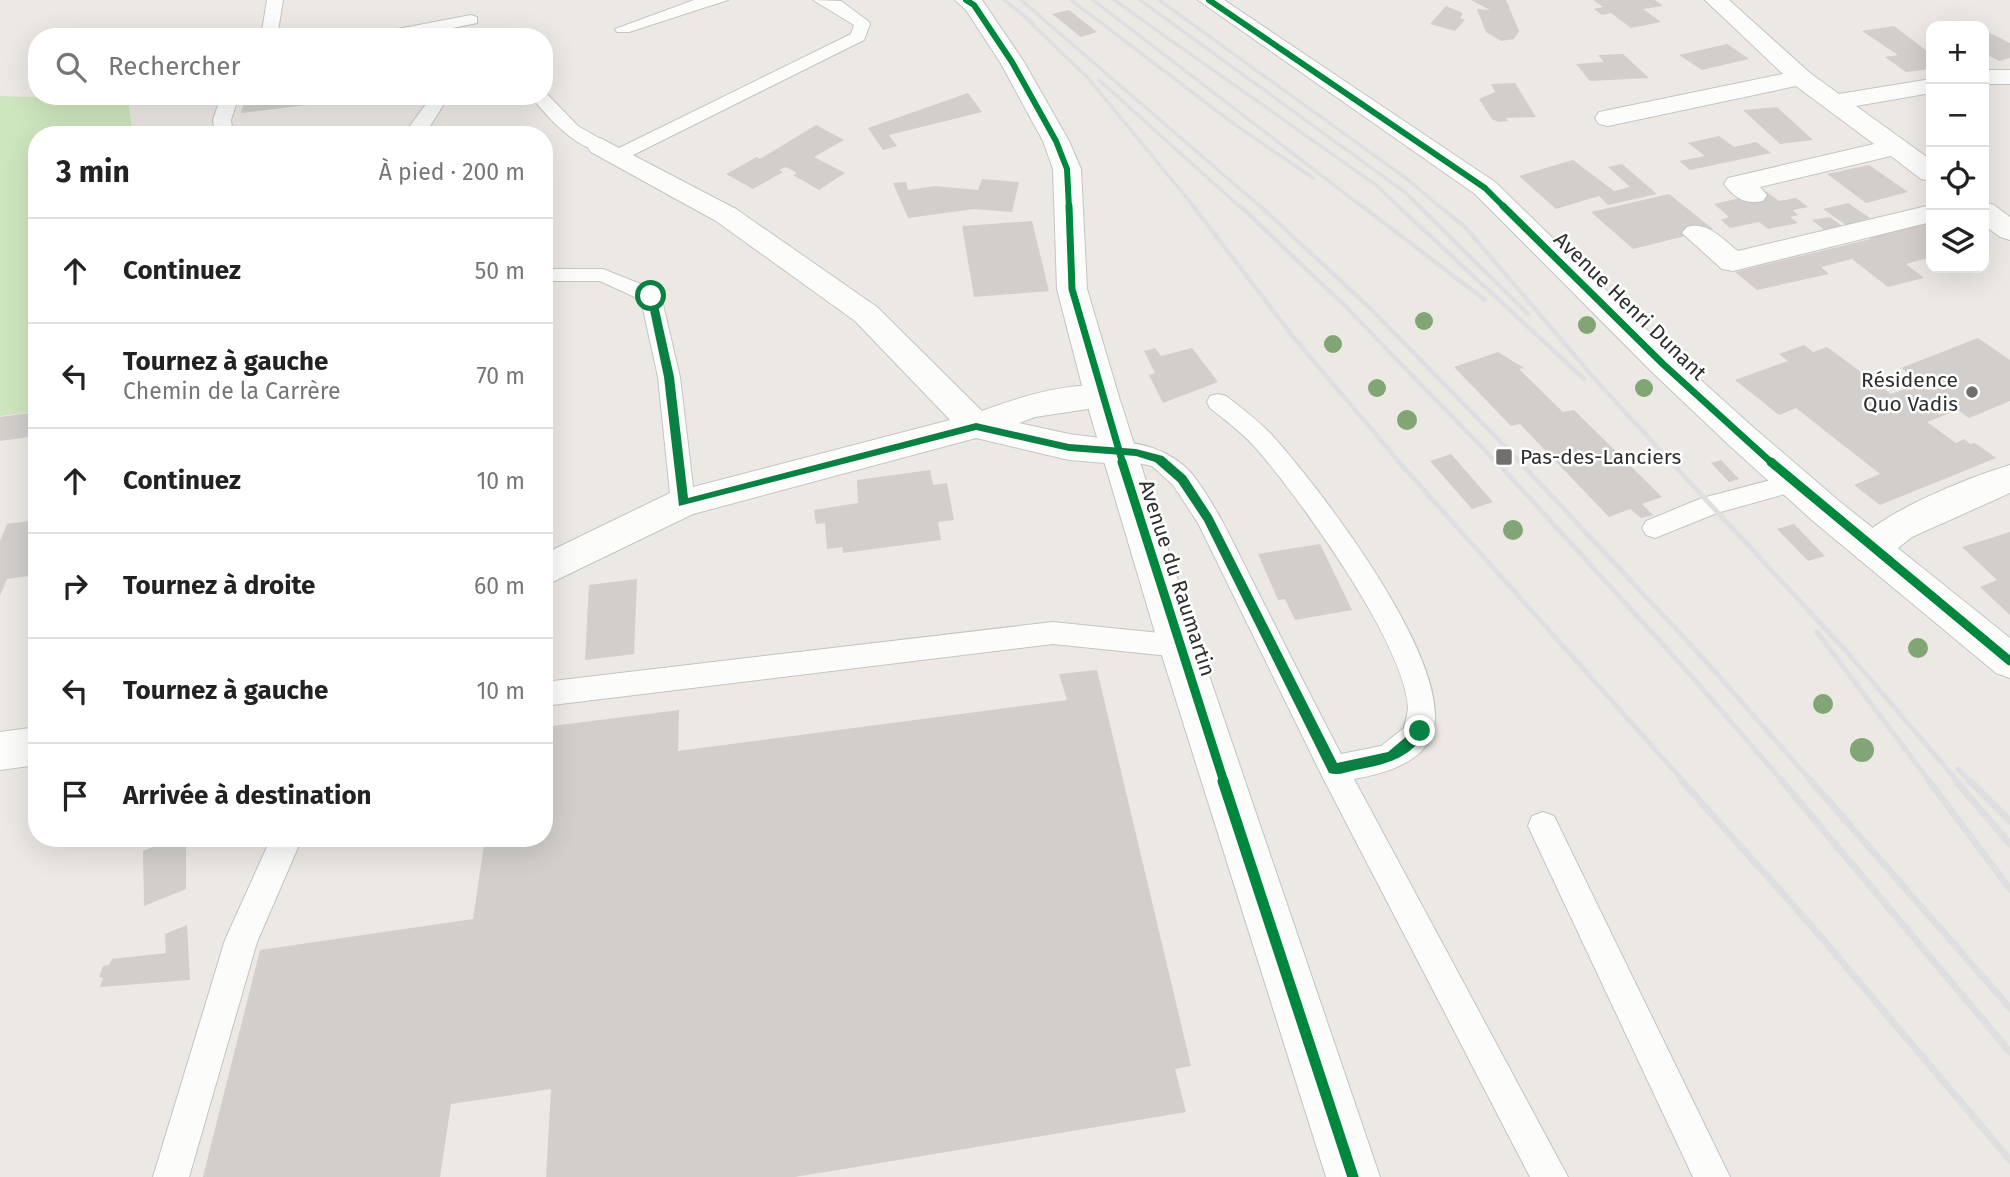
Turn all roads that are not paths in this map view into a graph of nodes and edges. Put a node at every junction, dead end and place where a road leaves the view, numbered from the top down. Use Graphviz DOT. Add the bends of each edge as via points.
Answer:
graph roads {
  1 [pos="275,0"];
  2 [pos="467,0"];
  3 [pos="719,0"];
  4 [pos="821,0"];
  5 [pos="966,0"];
  6 [pos="1209,0"];
  7 [pos="1716,0"];
  8 [pos="471,20"];
  9 [pos="271,28"];
  10 [pos="429,28"];
  11 [pos="464,28"];
  12 [pos="477,28"];
  13 [pos="624,29"];
  14 [pos="2010,77"];
  15 [pos="1801,78"];
  16 [pos="1989,78"];
  17 [pos="1926,87"];
  18 [pos="1836,102"];
  19 [pos="227,105"];
  20 [pos="435,105"];
  21 [pos="548,105"];
  22 [pos="1608,118"];
  23 [pos="222,126"];
  24 [pos="422,126"];
  25 [pos="1897,147"];
  26 [pos="610,150"];
  27 [pos="1926,169"];
  28 [pos="1753,195"];
  29 [pos="1926,214"];
  30 [pos="1989,215"];
  31 [pos="2010,231"];
  32 [pos="1697,233"];
  33 [pos="553,275"];
  34 [pos="1102,397"];
  35 [pos="1219,401"];
  36 [pos="976,426"];
  37 [pos="1118,451"];
  38 [pos="2010,478"];
  39 [pos="1794,483"];
  40 [pos="683,503"];
  41 [pos="1655,528"];
  42 [pos="1871,549"];
  43 [pos="553,568"];
  44 [pos="1180,646"];
  45 [pos="2010,661"];
  46 [pos="553,693"];
  47 [pos="28,747"];
  48 [pos="0,751"];
  49 [pos="1333,769"];
  50 [pos="1543,826"];
  51 [pos="283,847"];
  52 [pos="170,1177"];
  53 [pos="1353,1177"];
  54 [pos="1550,1177"];
  55 [pos="1712,1177"];
  1 -- 9 [label="lane"];
  2 -- 8 [label="lane"];
  3 -- 13 [label="lane"];
  4 -- 26 [label="lane" via="835,4 862,24 858,37"];
  5 -- 34 [label="street, Avenue du Raumartin" via="1012,62 1067,169 1072,289"];
  6 -- 39 [label="street, Avenue Henri Dunant" via="1485,188 1663,364"];
  7 -- 15 [label="street"];
  8 -- 10 [label="lane"];
  8 -- 11 [label="lane"];
  8 -- 12 [label="lane"];
  14 -- 16 [label="street"];
  15 -- 18 [label="street"];
  15 -- 22 [label="street"];
  17 -- 18 [label="street"];
  18 -- 25 [label="street"];
  19 -- 23 [label="lane"];
  20 -- 24 [label="lane"];
  21 -- 26 [label="lane" via="572,130"];
  25 -- 27 [label="street"];
  25 -- 28 [label="street" via="1738,184"];
  26 -- 36 [label="street" via="726,215 866,314"];
  29 -- 32 [label="street" via="1733,262"];
  30 -- 31 [label="street"];
  33 -- 40 [label="lane" via="603,275 651,296 669,377"];
  34 -- 36 [label="street" via="1031,406"];
  34 -- 37 [label="street, Avenue du Raumartin"];
  35 -- 49 [label="lane" via="1287,469 1372,592 1419,683 1424,709 1420,731 1407,747 1391,757"];
  36 -- 37 [label="street" via="1069,447"];
  36 -- 40 [label="street"];
  37 -- 44 [label="street, Avenue du Raumartin"];
  37 -- 49 [label="lane" via="1159,459 1182,479 1208,519"];
  38 -- 42 [label="street" via="1899,527"];
  39 -- 41 [label="lane" via="1711,505"];
  39 -- 42 [label="street, Avenue Henri Dunant"];
  40 -- 43 [label="street"];
  42 -- 45 [label="street, Avenue Henri Dunant"];
  44 -- 46 [label="lane" via="1053,633"];
  44 -- 53 [label="street, Avenue du Raumartin"];
  47 -- 48 [label="street"];
  49 -- 54 [label="lane"];
  50 -- 55 [label="lane"];
  51 -- 52 [label="lane" via="241,940"];
}
